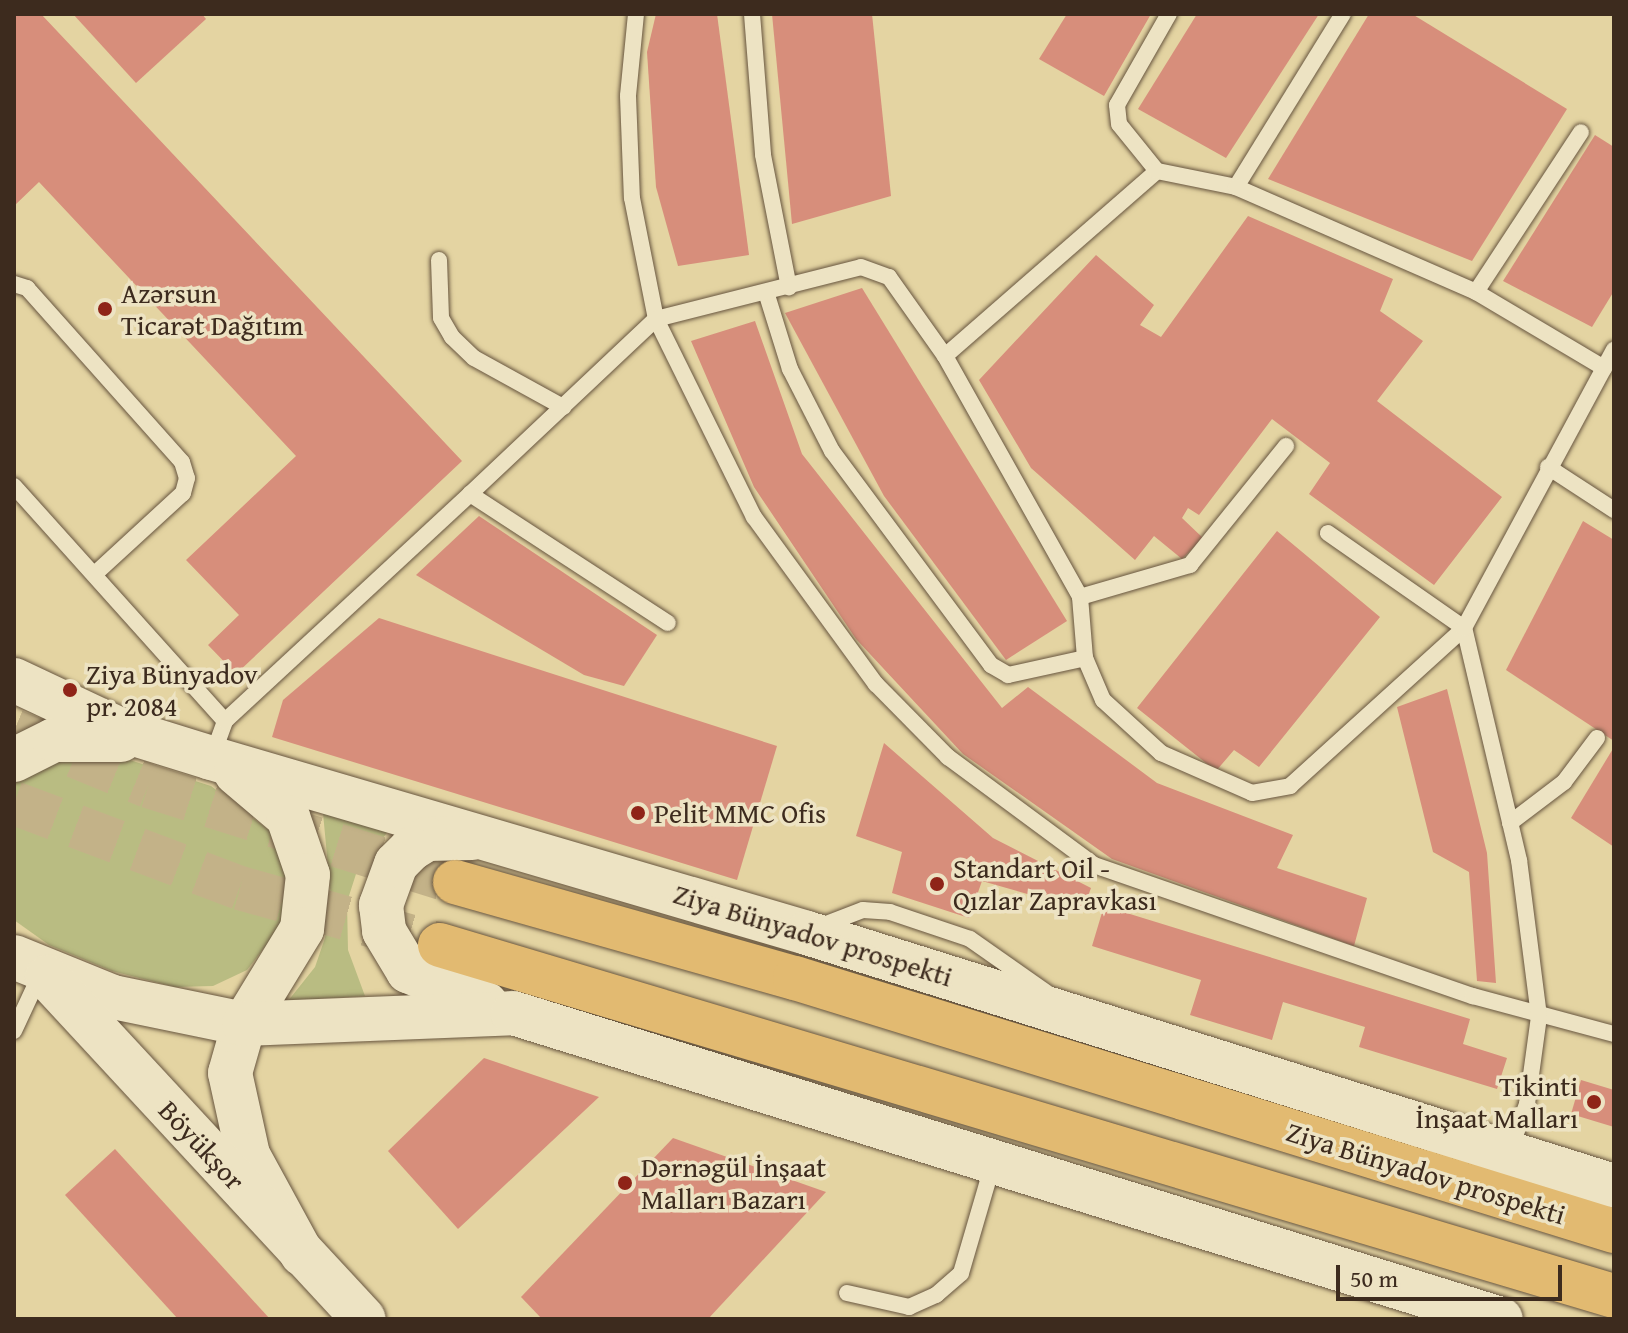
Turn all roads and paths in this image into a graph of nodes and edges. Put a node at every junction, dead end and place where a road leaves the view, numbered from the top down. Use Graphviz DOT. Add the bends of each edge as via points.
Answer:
graph roads {
  1 [pos="636,14"];
  2 [pos="752,14"];
  3 [pos="1169,14"];
  4 [pos="1343,14"];
  5 [pos="1581,132"];
  6 [pos="1157,171"];
  7 [pos="1236,187"];
  8 [pos="439,260"];
  9 [pos="14,284"];
  10 [pos="789,287"];
  11 [pos="766,292"];
  12 [pos="1476,292"];
  13 [pos="656,319"];
  14 [pos="1614,350"];
  15 [pos="945,356"];
  16 [pos="1604,368"];
  17 [pos="563,407"];
  18 [pos="1286,446"];
  19 [pos="1548,467"];
  20 [pos="14,486"];
  21 [pos="470,494"];
  22 [pos="1614,510"];
  23 [pos="1328,533"];
  24 [pos="95,574"];
  25 [pos="1080,597"];
  26 [pos="668,623"];
  27 [pos="1464,628"];
  28 [pos="1085,658"];
  29 [pos="14,680"];
  30 [pos="1597,738"];
  31 [pos="218,740"];
  32 [pos="14,760"];
  33 [pos="1510,823"];
  34 [pos="510,843"];
  35 [pos="455,882"];
  36 [pos="440,945"];
  37 [pos="23,958"];
  38 [pos="513,1013"];
  39 [pos="1539,1016"];
  40 [pos="244,1024"];
  41 [pos="14,1031"];
  42 [pos="1614,1034"];
  43 [pos="1509,1154"];
  44 [pos="992,1167"];
  45 [pos="1614,1186"];
  46 [pos="1614,1231"];
  47 [pos="302,1254"];
  48 [pos="847,1293"];
  49 [pos="1614,1296"];
  50 [pos="364,1319"];
  51 [pos="1501,1319"];
  1 -- 13 [label="lane" via="628,96 632,198"];
  2 -- 10 [label="lane" via="763,155"];
  3 -- 6 [label="lane" via="1117,105 1119,124"];
  4 -- 7 [label="lane"];
  5 -- 12 [label="lane"];
  6 -- 7 [label="lane"];
  6 -- 15 [label="lane"];
  7 -- 12 [label="lane"];
  8 -- 17 [label="lane" via="441,318 452,337 474,358"];
  9 -- 24 [label="lane" via="27,288 69,334 182,462 187,478 183,493"];
  10 -- 11 [label="lane"];
  10 -- 15 [label="lane" via="861,267 889,277"];
  11 -- 13 [label="lane"];
  11 -- 28 [label="lane" via="790,369 832,451 991,665 1008,675"];
  12 -- 16 [label="lane"];
  13 -- 17 [label="lane"];
  13 -- 39 [label="lane" via="754,517 828,623 948,757 1020,815 1094,865 1174,898"];
  14 -- 16 [label="lane"];
  15 -- 25 [label="lane"];
  16 -- 19 [label="lane"];
  17 -- 21 [label="lane"];
  18 -- 25 [label="lane" via="1190,565"];
  19 -- 22 [label="lane"];
  19 -- 27 [label="lane"];
  20 -- 24 [label="lane"];
  21 -- 26 [label="lane"];
  21 -- 31 [label="lane"];
  23 -- 27 [label="lane"];
  24 -- 31 [label="lane"];
  25 -- 28 [label="lane"];
  27 -- 28 [label="lane" via="1323,759 1270,793 1224,785 1161,753 1103,700"];
  27 -- 33 [label="lane"];
  29 -- 31 [label="main road, Ziya Bünyadov prospekti" via="118,729"];
  30 -- 33 [label="lane" via="1564,782"];
  31 -- 32 [label="main road" via="81,736 32,747"];
  31 -- 34 [label="main road, Ziya Bünyadov prospekti"];
  31 -- 40 [label="main road" via="288,817 308,875 302,929"];
  33 -- 39 [label="lane"];
  34 -- 38 [label="main road" via="427,839 396,864 381,905 384,931 408,971"];
  34 -- 43 [label="main road, Ziya Bünyadov prospekti"];
  35 -- 46 [label="main road, Ziya Bünyadov prospekti" via="795,978"];
  36 -- 49 [label="main road"];
  37 -- 40 [label="main road" via="150,1007"];
  37 -- 41 [label="lane" via="34,1000"];
  37 -- 47 [label="main road, Böyükşor"];
  38 -- 40 [label="main road"];
  38 -- 44 [label="main road"];
  39 -- 42 [label="lane"];
  39 -- 43 [label="lane" via="1533,1074"];
  40 -- 47 [label="main road" via="230,1073 236,1122"];
  43 -- 45 [label="main road, Ziya Bünyadov prospekti"];
  44 -- 48 [label="lane" via="961,1273 936,1295 909,1307"];
  44 -- 51 [label="main road"];
  47 -- 50 [label="main road, Böyükşor"];
}
